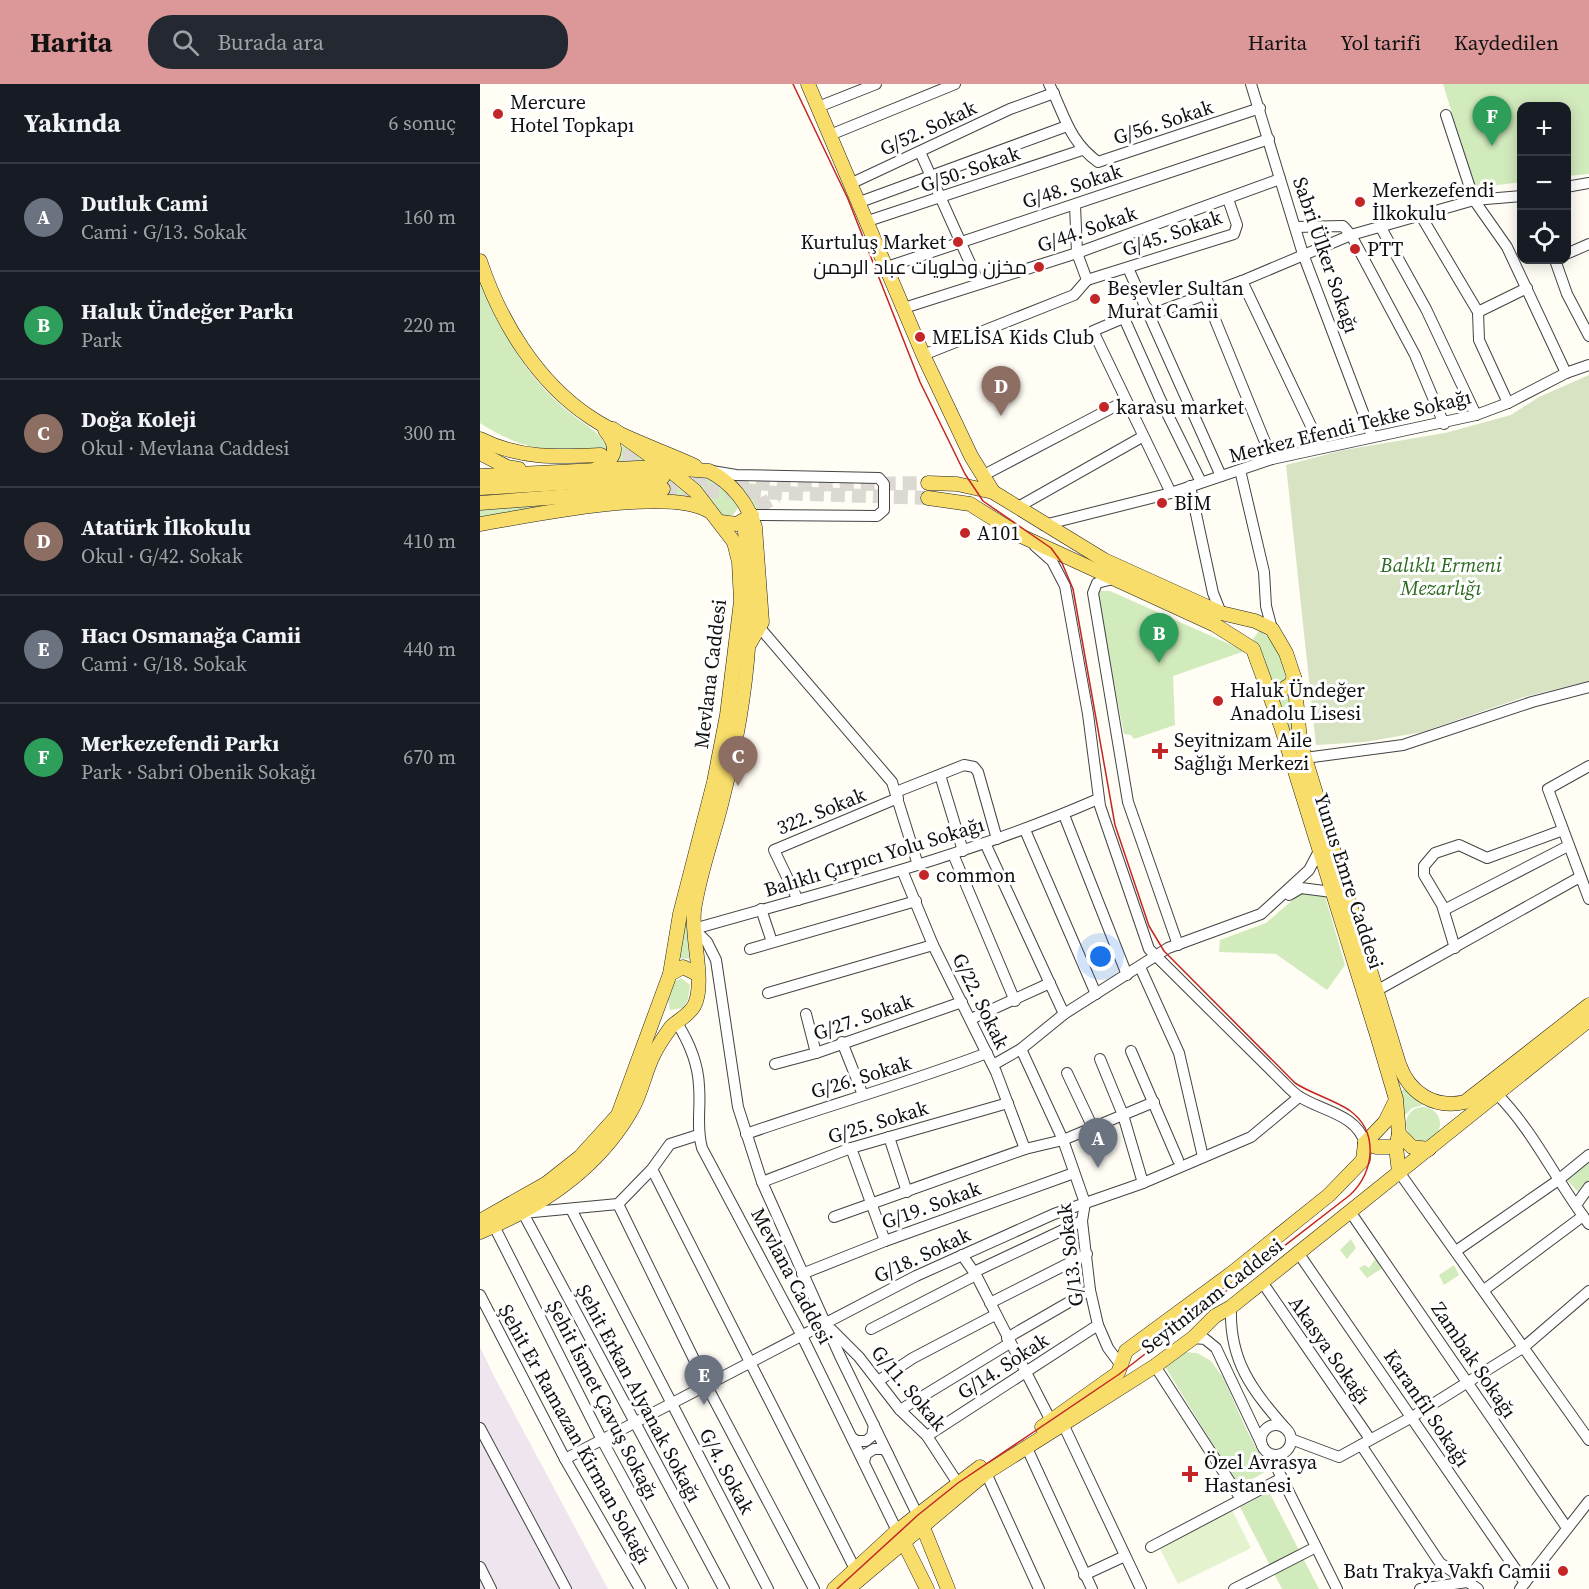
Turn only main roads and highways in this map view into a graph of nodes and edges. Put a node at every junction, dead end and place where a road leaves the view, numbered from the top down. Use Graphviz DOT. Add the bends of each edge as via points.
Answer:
graph roads {
  1 [pos="808,84"];
  2 [pos="480,261"];
  3 [pos="597,422"];
  4 [pos="613,429"];
  5 [pos="480,439"];
  6 [pos="480,453"];
  7 [pos="601,455"];
  8 [pos="595,470"];
  9 [pos="709,471"];
  10 [pos="566,472"];
  11 [pos="480,476"];
  12 [pos="664,478"];
  13 [pos="928,483"];
  14 [pos="480,488"];
  15 [pos="695,491"];
  16 [pos="993,492"];
  17 [pos="928,498"];
  18 [pos="480,503"];
  19 [pos="752,515"];
  20 [pos="716,518"];
  21 [pos="480,524"];
  22 [pos="745,532"];
  23 [pos="1255,621"];
  24 [pos="1247,643"];
  25 [pos="748,645"];
  26 [pos="1294,677"];
  27 [pos="1268,687"];
  28 [pos="670,974"];
  29 [pos="697,974"];
  30 [pos="1589,1005"];
  31 [pos="658,1007"];
  32 [pos="1589,1020"];
  33 [pos="674,1024"];
  34 [pos="1396,1099"];
  35 [pos="1441,1104"];
  36 [pos="1447,1134"];
  37 [pos="1398,1140"];
  38 [pos="1365,1143"];
  39 [pos="1429,1149"];
  40 [pos="1399,1172"];
  41 [pos="480,1221"];
  42 [pos="480,1232"];
  43 [pos="1057,1422"];
  44 [pos="920,1519"];
  45 [pos="900,1536"];
  46 [pos="834,1589"];
  47 [pos="848,1589"];
  48 [pos="927,1589"];
  49 [pos="948,1589"];
  1 -- 16 [label="main road" via="923,355"];
  2 -- 3 [label="main road, Mevlana Caddesi" via="499,309 526,353 557,389"];
  3 -- 4 [label="main road, Mevlana Caddesi"];
  3 -- 8 [label="main road" via="614,441 616,452 611,461"];
  4 -- 9 [label="main road, Mevlana Caddesi"];
  4 -- 12 [label="main road, Mevlana Caddesi"];
  5 -- 7 [label="main road" via="509,451 544,458"];
  6 -- 10 [label="main road" via="507,467"];
  8 -- 10 [label="main road"];
  8 -- 12 [label="main road"];
  9 -- 12 [label="main road"];
  9 -- 15 [label="main road" via="697,478"];
  9 -- 19 [label="main road, Mevlana Caddesi" via="733,489"];
  10 -- 11 [label="main road"];
  12 -- 14 [label="main road"];
  12 -- 15 [label="main road, Mevlana Caddesi"];
  12 -- 18 [label="main road"];
  13 -- 16 [label="main road"];
  15 -- 20 [label="main road, Mevlana Caddesi"];
  16 -- 23 [label="main road" via="1104,561 1221,613"];
  17 -- 24 [label="main road" via="970,504 1021,536"];
  19 -- 20 [label="main road" via="737,524"];
  19 -- 25 [label="main road" via="761,580 760,628"];
  20 -- 21 [label="main road" via="693,504 654,501"];
  20 -- 28 [label="main road, Mevlana Caddesi" via="734,542 739,562 739,630 721,751 680,914"];
  22 -- 25 [label="main road, Mevlana Caddesi" via="750,570"];
  23 -- 24 [label="main road" via="1248,630"];
  23 -- 26 [label="main road, Yunus Emre Caddesi" via="1272,629"];
  24 -- 27 [label="main road, Yunus Emre Caddesi"];
  25 -- 29 [label="main road, Mevlana Caddesi" via="733,751 698,894 694,929"];
  26 -- 27 [label="main road" via="1282,690"];
  26 -- 35 [label="main road, Yunus Emre Caddesi" via="1300,740 1403,1074 1413,1090"];
  27 -- 34 [label="main road, Yunus Emre Caddesi"];
  28 -- 29 [label="main road" via="683,967"];
  28 -- 31 [label="main road, Mevlana Caddesi"];
  29 -- 33 [label="main road, Mevlana Caddesi" via="695,1005"];
  30 -- 35 [label="main road" via="1472,1098"];
  31 -- 33 [label="main road" via="664,1020"];
  31 -- 41 [label="main road, Mevlana Caddesi" via="618,1115 580,1157 547,1183"];
  32 -- 36 [label="main road, Seyitnizam Caddesi"];
  33 -- 42 [label="main road, Mevlana Caddesi" via="648,1067 632,1109 608,1145 580,1174 523,1213"];
  34 -- 37 [label="main road, Yunus Emre Caddesi"];
  34 -- 38 [label="main road" via="1385,1122"];
  35 -- 36 [label="main road" via="1449,1119"];
  36 -- 39 [label="main road, Seyitnizam Caddesi"];
  37 -- 38 [label="main road" via="1376,1147"];
  37 -- 39 [label="main road"];
  37 -- 40 [label="main road, Yunus Emre Caddesi"];
  38 -- 43 [label="main road, Seyitnizam Caddesi" via="1363,1160 1329,1195 1126,1351 1118,1373"];
  39 -- 40 [label="main road, Seyitnizam Caddesi"];
  40 -- 43 [label="main road, Seyitnizam Caddesi" via="1155,1366"];
  43 -- 44 [label="main road, Seyitnizam Caddesi"];
  43 -- 44 [label="main road, Seyitnizam Caddesi" via="957,1482"];
  44 -- 45 [label="main road, Seyitnizam Caddesi"];
  44 -- 49 [label="main road"];
  45 -- 46 [label="main road, Seyitnizam Caddesi"];
  45 -- 47 [label="main road, Seyitnizam Caddesi"];
  45 -- 48 [label="main road"];
}
